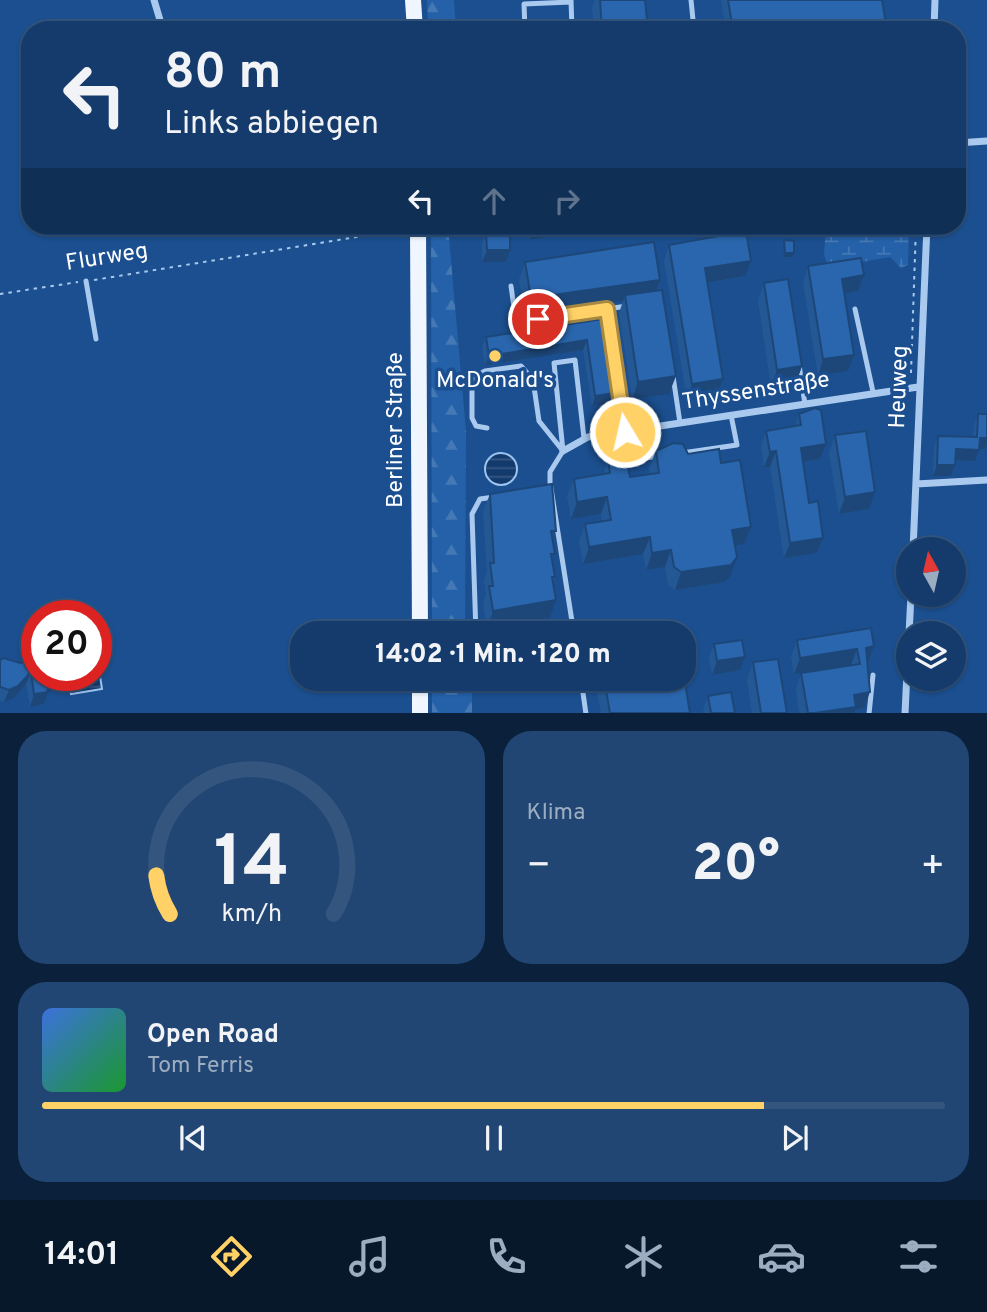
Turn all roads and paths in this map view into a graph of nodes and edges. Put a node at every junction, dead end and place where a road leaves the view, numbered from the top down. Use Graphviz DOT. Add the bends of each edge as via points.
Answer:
graph roads {
  1 [pos="154,0"];
  2 [pos="413,0"];
  3 [pos="691,0"];
  4 [pos="935,0"];
  5 [pos="571,1"];
  6 [pos="160,21"];
  7 [pos="414,21"];
  8 [pos="525,21"];
  9 [pos="572,21"];
  10 [pos="693,21"];
  11 [pos="934,21"];
  12 [pos="987,141"];
  13 [pos="966,142"];
  14 [pos="369,235"];
  15 [pos="418,235"];
  16 [pos="926,235"];
  17 [pos="86,281"];
  18 [pos="511,286"];
  19 [pos="0,294"];
  20 [pos="634,305"];
  21 [pos="607,309"];
  22 [pos="855,309"];
  23 [pos="96,339"];
  24 [pos="797,355"];
  25 [pos="672,369"];
  26 [pos="918,387"];
  27 [pos="873,392"];
  28 [pos="805,404"];
  29 [pos="732,415"];
  30 [pos="680,423"];
  31 [pos="487,428"];
  32 [pos="629,431"];
  33 [pos="584,438"];
  34 [pos="563,451"];
  35 [pos="675,454"];
  36 [pos="663,455"];
  37 [pos="987,480"];
  38 [pos="916,484"];
  39 [pos="551,488"];
  40 [pos="539,490"];
  41 [pos="503,495"];
  42 [pos="914,537"];
  43 [pos="420,621"];
  44 [pos="473,621"];
  45 [pos="571,621"];
  46 [pos="873,675"];
  47 [pos="420,691"];
  48 [pos="583,691"];
  49 [pos="906,691"];
  50 [pos="420,713"];
  51 [pos="586,713"];
  52 [pos="869,713"];
  53 [pos="905,713"];
  1 -- 6 [label="street"];
  2 -- 7 [label="main road"];
  3 -- 10 [label="lane"];
  4 -- 11 [label="street"];
  5 -- 8 [label="lane" via="524,4"];
  5 -- 9 [label="lane"];
  12 -- 13 [label="street"];
  14 -- 17 [label="path, Flurweg"];
  15 -- 43 [label="main road, Berliner Straße"];
  16 -- 26 [label="street, Heuweg"];
  17 -- 19 [label="path, Flurweg"];
  17 -- 23 [label="lane"];
  18 -- 21 [label="lane" via="516,322"];
  20 -- 21 [label="lane"];
  21 -- 32 [label="lane"];
  22 -- 27 [label="lane"];
  24 -- 28 [label="lane"];
  25 -- 30 [label="lane"];
  26 -- 27 [label="street, Thyssenstraße"];
  26 -- 38 [label="street, Heuweg"];
  27 -- 28 [label="street, Thyssenstraße"];
  28 -- 29 [label="street, Thyssenstraße"];
  29 -- 30 [label="street, Thyssenstraße"];
  29 -- 35 [label="lane" via="737,445"];
  30 -- 32 [label="street, Thyssenstraße"];
  31 -- 34 [label="lane" via="477,426 472,418 472,378 485,371 522,366 529,372 538,421"];
  32 -- 33 [label="street, Thyssenstraße"];
  32 -- 36 [label="lane" via="639,459"];
  33 -- 34 [label="street, Thyssenstraße"];
  33 -- 34 [label="lane" via="575,360 554,363"];
  34 -- 39 [label="lane" via="550,472"];
  37 -- 38 [label="street"];
  38 -- 42 [label="street, Heuweg"];
  39 -- 40 [label="lane"];
  39 -- 45 [label="lane"];
  41 -- 44 [label="lane" via="481,499 472,514"];
  46 -- 52 [label="lane"];
  47 -- 50 [label="main road"];
  48 -- 51 [label="lane"];
  49 -- 53 [label="street"];
}
